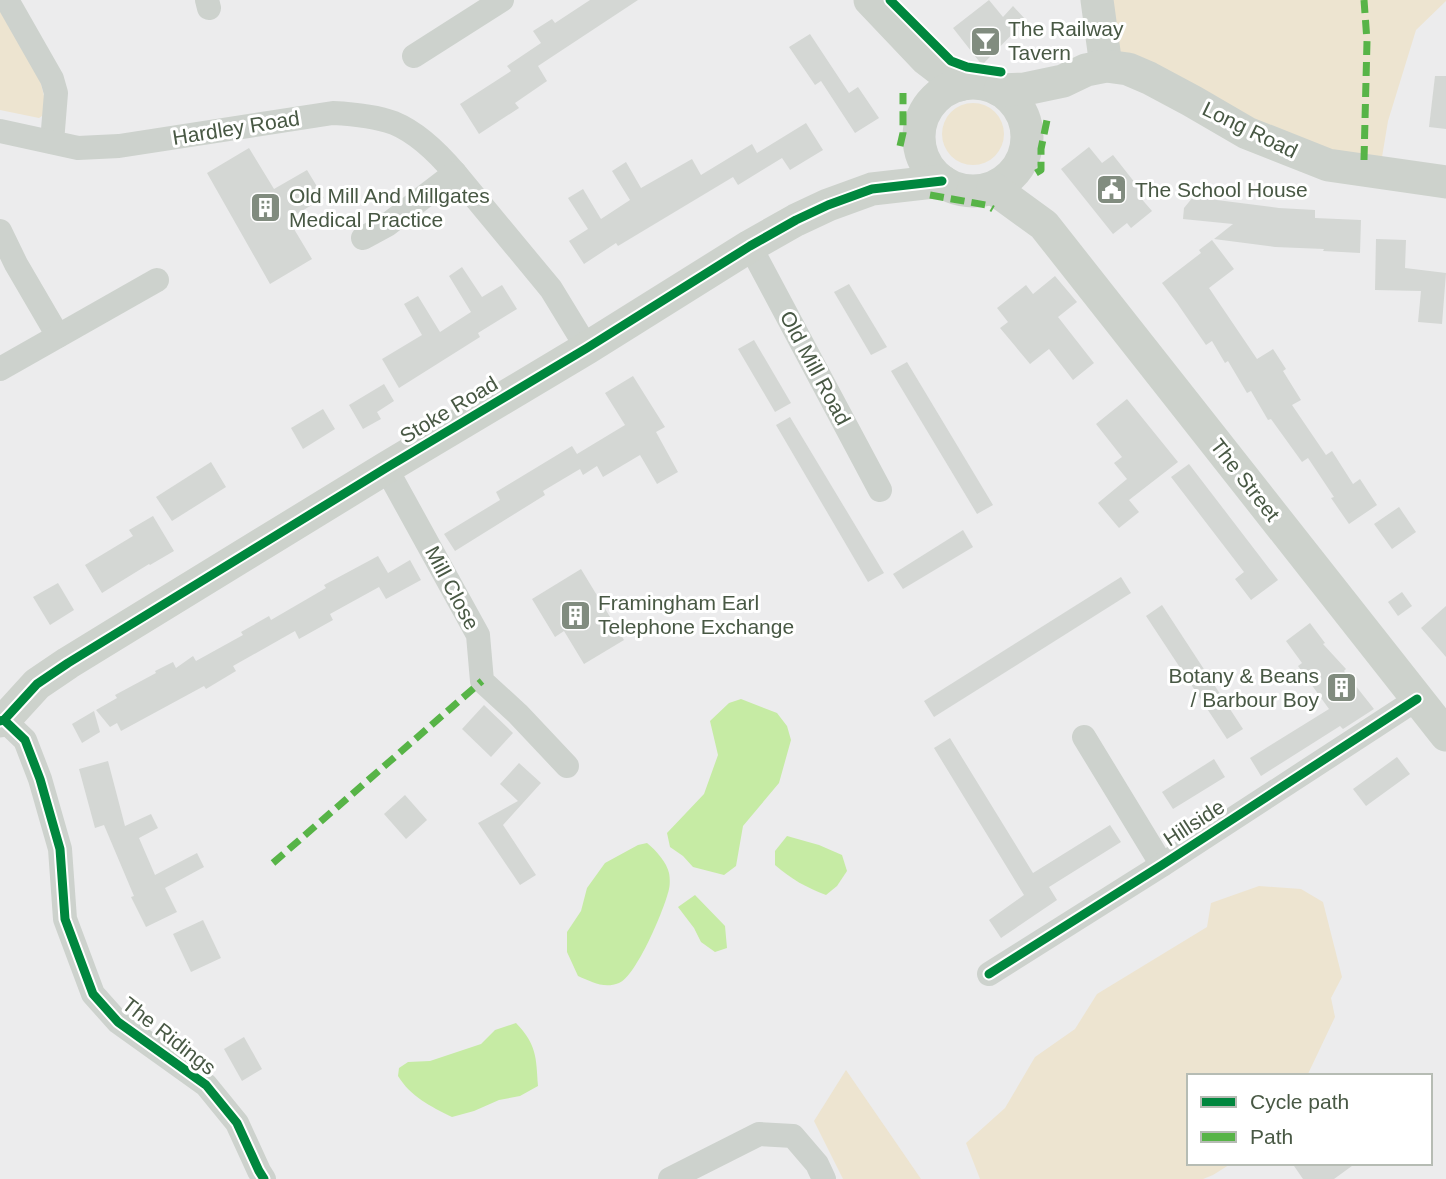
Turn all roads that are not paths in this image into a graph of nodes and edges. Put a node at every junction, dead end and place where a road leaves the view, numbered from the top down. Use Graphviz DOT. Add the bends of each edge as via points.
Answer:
graph roads {
  1 [pos="7,0"];
  2 [pos="502,0"];
  3 [pos="1097,0"];
  4 [pos="877,8"];
  5 [pos="414,56"];
  6 [pos="1106,66"];
  7 [pos="1063,81"];
  8 [pos="960,85"];
  9 [pos="1000,90"];
  10 [pos="0,131"];
  11 [pos="922,132"];
  12 [pos="52,142"];
  13 [pos="1024,148"];
  14 [pos="455,173"];
  15 [pos="942,181"];
  16 [pos="1446,182"];
  17 [pos="993,188"];
  18 [pos="872,189"];
  19 [pos="1044,225"];
  20 [pos="0,231"];
  21 [pos="363,238"];
  22 [pos="750,246"];
  23 [pos="157,279"];
  24 [pos="58,336"];
  25 [pos="587,348"];
  26 [pos="0,369"];
  27 [pos="386,468"];
  28 [pos="880,490"];
  29 [pos="1417,699"];
  30 [pos="2,720"];
  31 [pos="1446,735"];
  32 [pos="1083,737"];
  33 [pos="567,766"];
  34 [pos="1162,865"];
  35 [pos="989,974"];
  36 [pos="264,1179"];
  37 [pos="670,1179"];
  38 [pos="824,1179"];
  1 -- 12 [label="street" via="52,79 56,93"];
  2 -- 5 [label="street"];
  3 -- 6 [label="street"];
  4 -- 8 [label="street" via="926,59"];
  4 -- 11 [label="street" via="917,88"];
  6 -- 7 [label="street"];
  6 -- 16 [label="street, Long Road" via="1149,78 1247,133 1328,165"];
  7 -- 9 [label="street"];
  7 -- 13 [label="street" via="1040,109"];
  8 -- 9 [label="street"];
  8 -- 11 [label="street" via="934,100"];
  9 -- 13 [label="street, The Street" via="1021,114"];
  10 -- 12 [label="street, Hardley Road"];
  11 -- 15 [label="street" via="928,166"];
  11 -- 18 [label="street, Stoke Road" via="907,161"];
  12 -- 14 [label="street, Hardley Road" via="78,148 119,146 333,113 364,115 395,124 419,138"];
  13 -- 17 [label="street" via="1011,176"];
  13 -- 19 [label="street, The Street"];
  14 -- 21 [label="street"];
  14 -- 25 [label="street, Hardley Road" via="551,289"];
  15 -- 17 [label="street" via="968,191"];
  15 -- 18 [label="street, Stoke Road"];
  17 -- 19 [label="street, The Street"];
  18 -- 22 [label="street, Stoke Road" via="828,205"];
  19 -- 29 [label="street, The Street"];
  20 -- 24 [label="street"];
  22 -- 25 [label="street, Stoke Road"];
  22 -- 28 [label="street, Old Mill Road"];
  23 -- 24 [label="street"];
  24 -- 26 [label="street"];
  25 -- 27 [label="street, Stoke Road"];
  27 -- 30 [label="street, Stoke Road" via="68,663 37,684"];
  27 -- 33 [label="street, Mill Close" via="478,635 482,681"];
  29 -- 31 [label="street, The Street"];
  29 -- 34 [label="street, Hillside"];
  30 -- 36 [label="street, The Ridings" via="25,740 40,779 60,849 65,919 93,995 118,1023 206,1085 237,1123"];
  32 -- 34 [label="street, Hillside"];
  34 -- 35 [label="street, Hillside"];
  37 -- 38 [label="street" via="759,1134 793,1136"];
}
